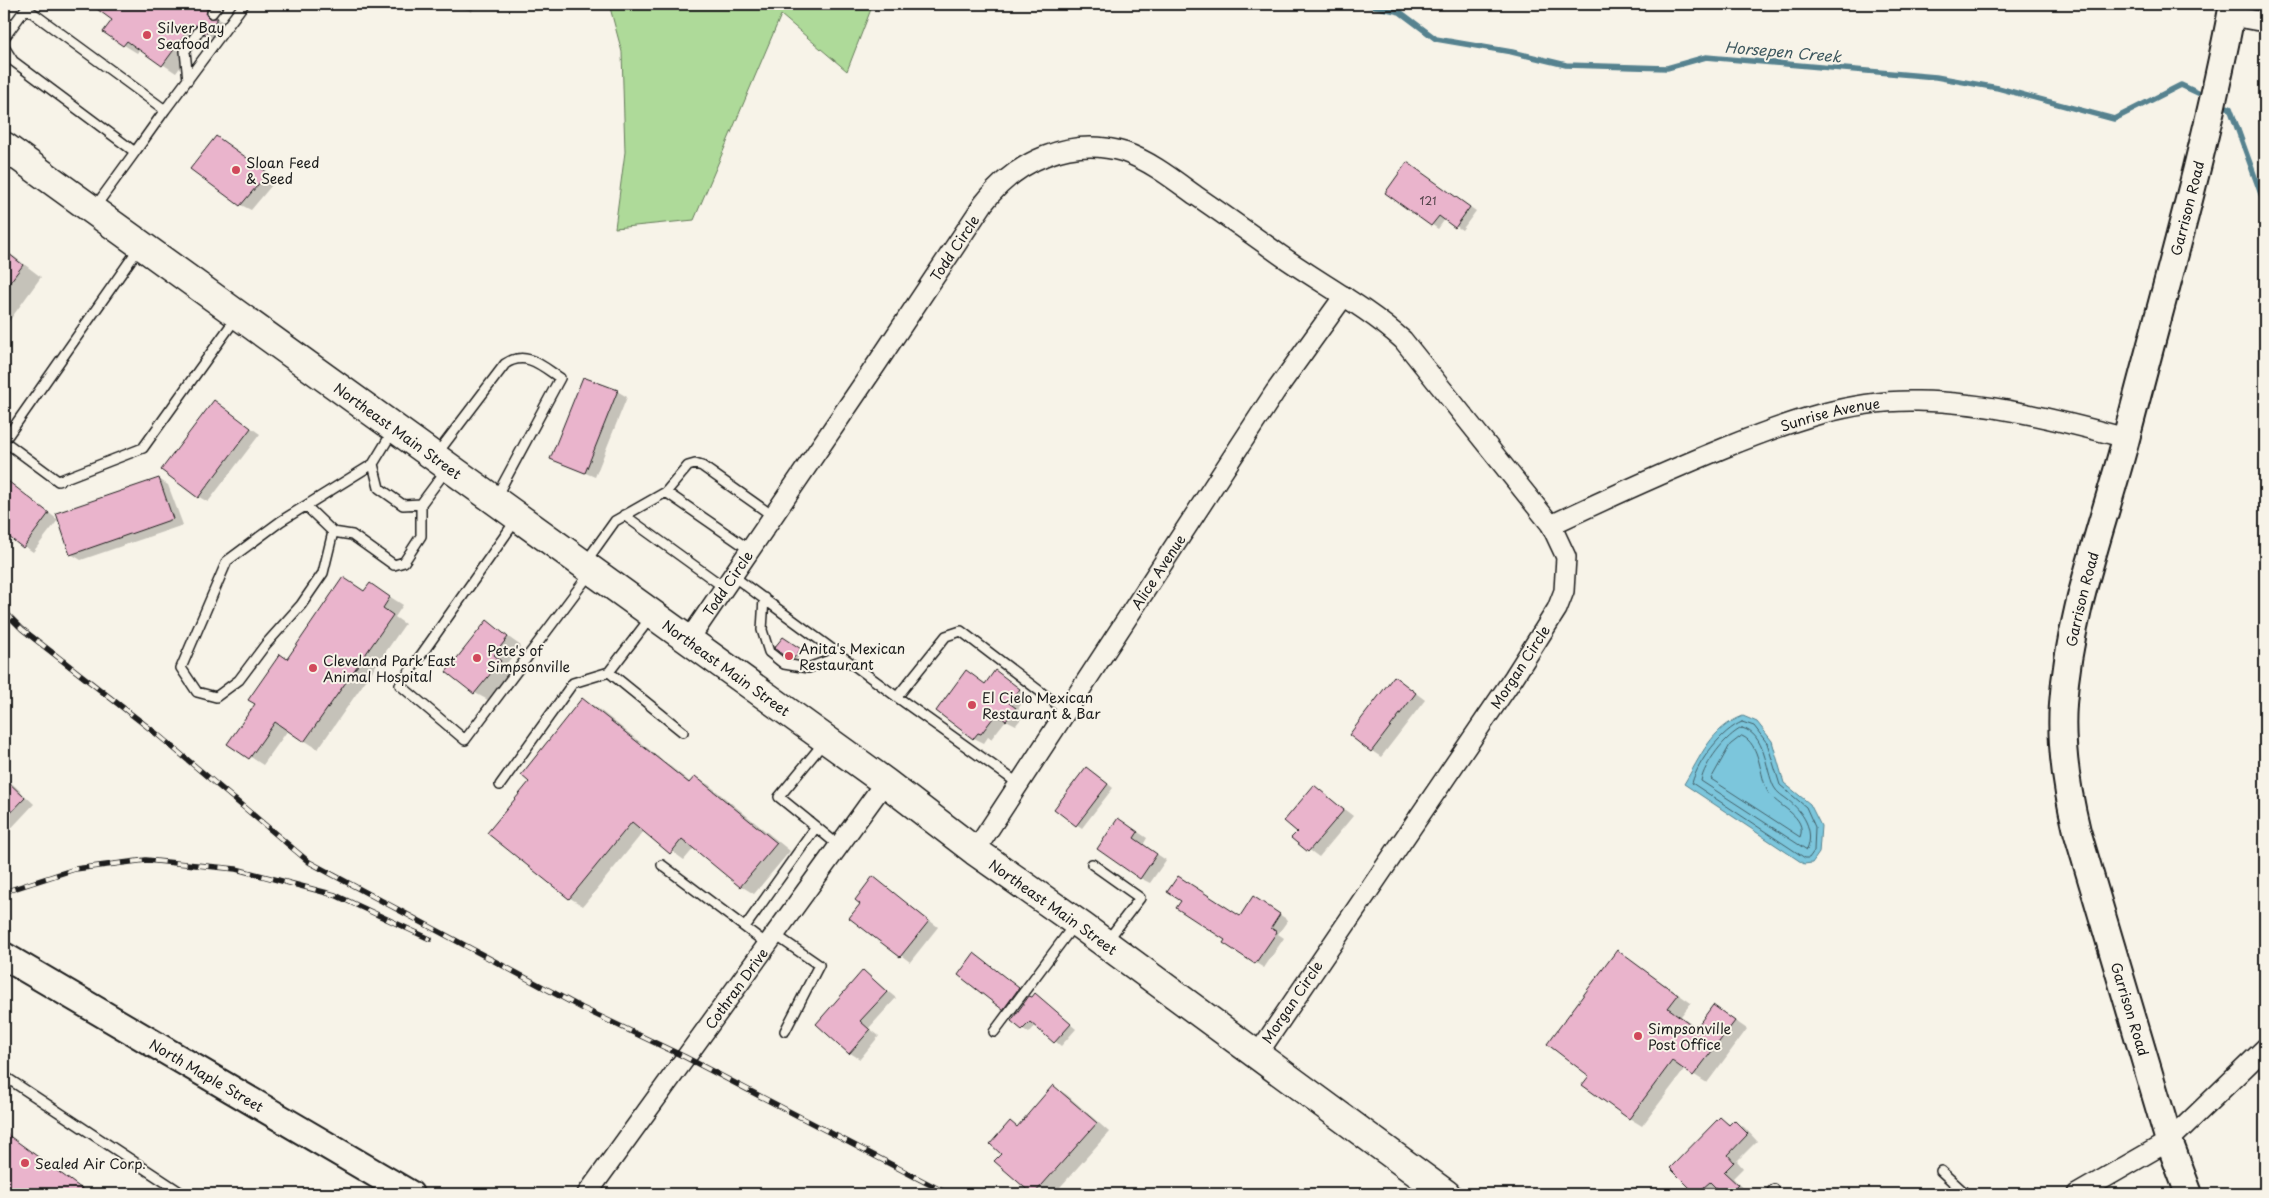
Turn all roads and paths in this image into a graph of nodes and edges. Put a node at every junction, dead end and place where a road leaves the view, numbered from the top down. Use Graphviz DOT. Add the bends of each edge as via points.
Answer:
graph roads {
  1 [pos="219,4"];
  2 [pos="244,4"];
  3 [pos="28,6"];
  4 [pos="2232,10"];
  5 [pos="212,13"];
  6 [pos="2265,22"];
  7 [pos="199,30"];
  8 [pos="4,38"];
  9 [pos="4,47"];
  10 [pos="188,80"];
  11 [pos="165,110"];
  12 [pos="4,146"];
  13 [pos="135,152"];
  14 [pos="92,210"];
  15 [pos="141,245"];
  16 [pos="1344,296"];
  17 [pos="237,315"];
  18 [pos="394,428"];
  19 [pos="2126,438"];
  20 [pos="441,462"];
  21 [pos="373,464"];
  22 [pos="666,492"];
  23 [pos="494,500"];
  24 [pos="421,504"];
  25 [pos="306,506"];
  26 [pos="624,516"];
  27 [pos="772,516"];
  28 [pos="517,518"];
  29 [pos="1551,525"];
  30 [pos="333,532"];
  31 [pos="750,550"];
  32 [pos="588,568"];
  33 [pos="729,582"];
  34 [pos="764,598"];
  35 [pos="652,615"];
  36 [pos="688,641"];
  37 [pos="841,656"];
  38 [pos="609,672"];
  39 [pos="897,697"];
  40 [pos="1067,712"];
  41 [pos="683,732"];
  42 [pos="825,740"];
  43 [pos="885,782"];
  44 [pos="1019,784"];
  45 [pos="500,785"];
  46 [pos="816,827"];
  47 [pos="838,845"];
  48 [pos="975,851"];
  49 [pos="1092,864"];
  50 [pos="662,865"];
  51 [pos="1076,922"];
  52 [pos="745,927"];
  53 [pos="770,939"];
  54 [pos="1105,943"];
  55 [pos="4,956"];
  56 [pos="785,1030"];
  57 [pos="994,1032"];
  58 [pos="2265,1048"];
  59 [pos="1257,1055"];
  60 [pos="4,1076"];
  61 [pos="2169,1141"];
  62 [pos="1941,1171"];
  63 [pos="183,1194"];
  64 [pos="410,1194"];
  65 [pos="587,1194"];
  66 [pos="1446,1194"];
  67 [pos="1966,1194"];
  68 [pos="2077,1194"];
  69 [pos="2189,1194"];
  1 -- 5 [label="lane"];
  2 -- 10 [label="lane"];
  3 -- 8 [label="lane"];
  3 -- 11 [label="lane"];
  4 -- 6 [label="street"];
  4 -- 19 [label="street, Garrison Road" via="2192,185"];
  7 -- 10 [label="lane" via="185,51"];
  9 -- 13 [label="lane" via="13,61"];
  10 -- 11 [label="lane"];
  11 -- 13 [label="lane"];
  12 -- 14 [label="main road, Northeast Main Street"];
  13 -- 14 [label="lane"];
  14 -- 15 [label="main road, Northeast Main Street"];
  15 -- 17 [label="main road, Northeast Main Street"];
  15 -- 17 [label="lane" via="4,441 58,481 143,448"];
  16 -- 27 [label="street, Todd Circle" via="1136,157 1097,148 1053,153 1016,171 988,197"];
  16 -- 29 [label="street, Morgan Circle" via="1403,340"];
  16 -- 40 [label="street, Alice Avenue" via="1275,392"];
  17 -- 18 [label="main road, Northeast Main Street"];
  18 -- 20 [label="main road, Northeast Main Street"];
  18 -- 21 [label="lane"];
  19 -- 29 [label="street, Sunrise Avenue" via="1972,404 1917,400 1860,405 1784,424 1655,476"];
  19 -- 61 [label="street, Garrison Road" via="2069,650 2063,705 2063,756 2077,831"];
  20 -- 23 [label="main road, Northeast Main Street"];
  20 -- 23 [label="lane" via="504,364 513,358 525,358 560,378"];
  20 -- 24 [label="lane"];
  21 -- 24 [label="lane" via="379,488 404,505"];
  21 -- 25 [label="lane"];
  22 -- 26 [label="lane"];
  22 -- 27 [label="lane" via="688,466 695,464"];
  22 -- 31 [label="lane"];
  23 -- 28 [label="main road, Northeast Main Street"];
  24 -- 30 [label="lane" via="421,536 404,562 394,564 352,535"];
  25 -- 30 [label="lane"];
  25 -- 30 [label="lane" via="227,561 181,668 197,692 216,697 239,680 301,605 322,573"];
  26 -- 32 [label="lane" via="615,521"];
  26 -- 33 [label="lane"];
  27 -- 31 [label="street, Todd Circle"];
  28 -- 32 [label="main road, Northeast Main Street"];
  28 -- 32 [label="lane" via="400,685 465,740"];
  29 -- 59 [label="street, Morgan Circle" via="1566,557 1564,591 1557,609"];
  31 -- 33 [label="street, Todd Circle"];
  32 -- 35 [label="main road, Northeast Main Street"];
  33 -- 34 [label="lane"];
  33 -- 36 [label="street, Todd Circle"];
  34 -- 37 [label="lane"];
  34 -- 37 [label="lane" via="762,630 769,652 784,664 808,668"];
  35 -- 36 [label="main road, Northeast Main Street"];
  35 -- 38 [label="lane"];
  36 -- 42 [label="main road, Northeast Main Street"];
  37 -- 39 [label="lane"];
  38 -- 41 [label="lane"];
  38 -- 45 [label="lane" via="573,684"];
  39 -- 40 [label="lane" via="946,636 961,631"];
  39 -- 44 [label="lane"];
  40 -- 44 [label="street, Alice Avenue"];
  42 -- 43 [label="main road, Northeast Main Street"];
  42 -- 46 [label="lane" via="779,797"];
  43 -- 47 [label="street, Cothran Drive"];
  43 -- 48 [label="main road, Northeast Main Street"];
  44 -- 48 [label="street, Alice Avenue"];
  46 -- 47 [label="lane"];
  46 -- 52 [label="lane"];
  47 -- 53 [label="street, Cothran Drive"];
  48 -- 51 [label="main road, Northeast Main Street"];
  49 -- 54 [label="lane" via="1140,898"];
  50 -- 52 [label="lane"];
  51 -- 54 [label="main road, Northeast Main Street"];
  51 -- 57 [label="lane"];
  52 -- 53 [label="lane"];
  53 -- 56 [label="lane" via="819,965"];
  53 -- 65 [label="street, Cothran Drive"];
  54 -- 59 [label="main road, Northeast Main Street"];
  55 -- 64 [label="street, North Maple Street"];
  58 -- 61 [label="street"];
  59 -- 66 [label="main road, Northeast Main Street"];
  60 -- 63 [label="lane"];
  61 -- 68 [label="street"];
  61 -- 69 [label="street, Garrison Road"];
  62 -- 67 [label="lane"];
}
